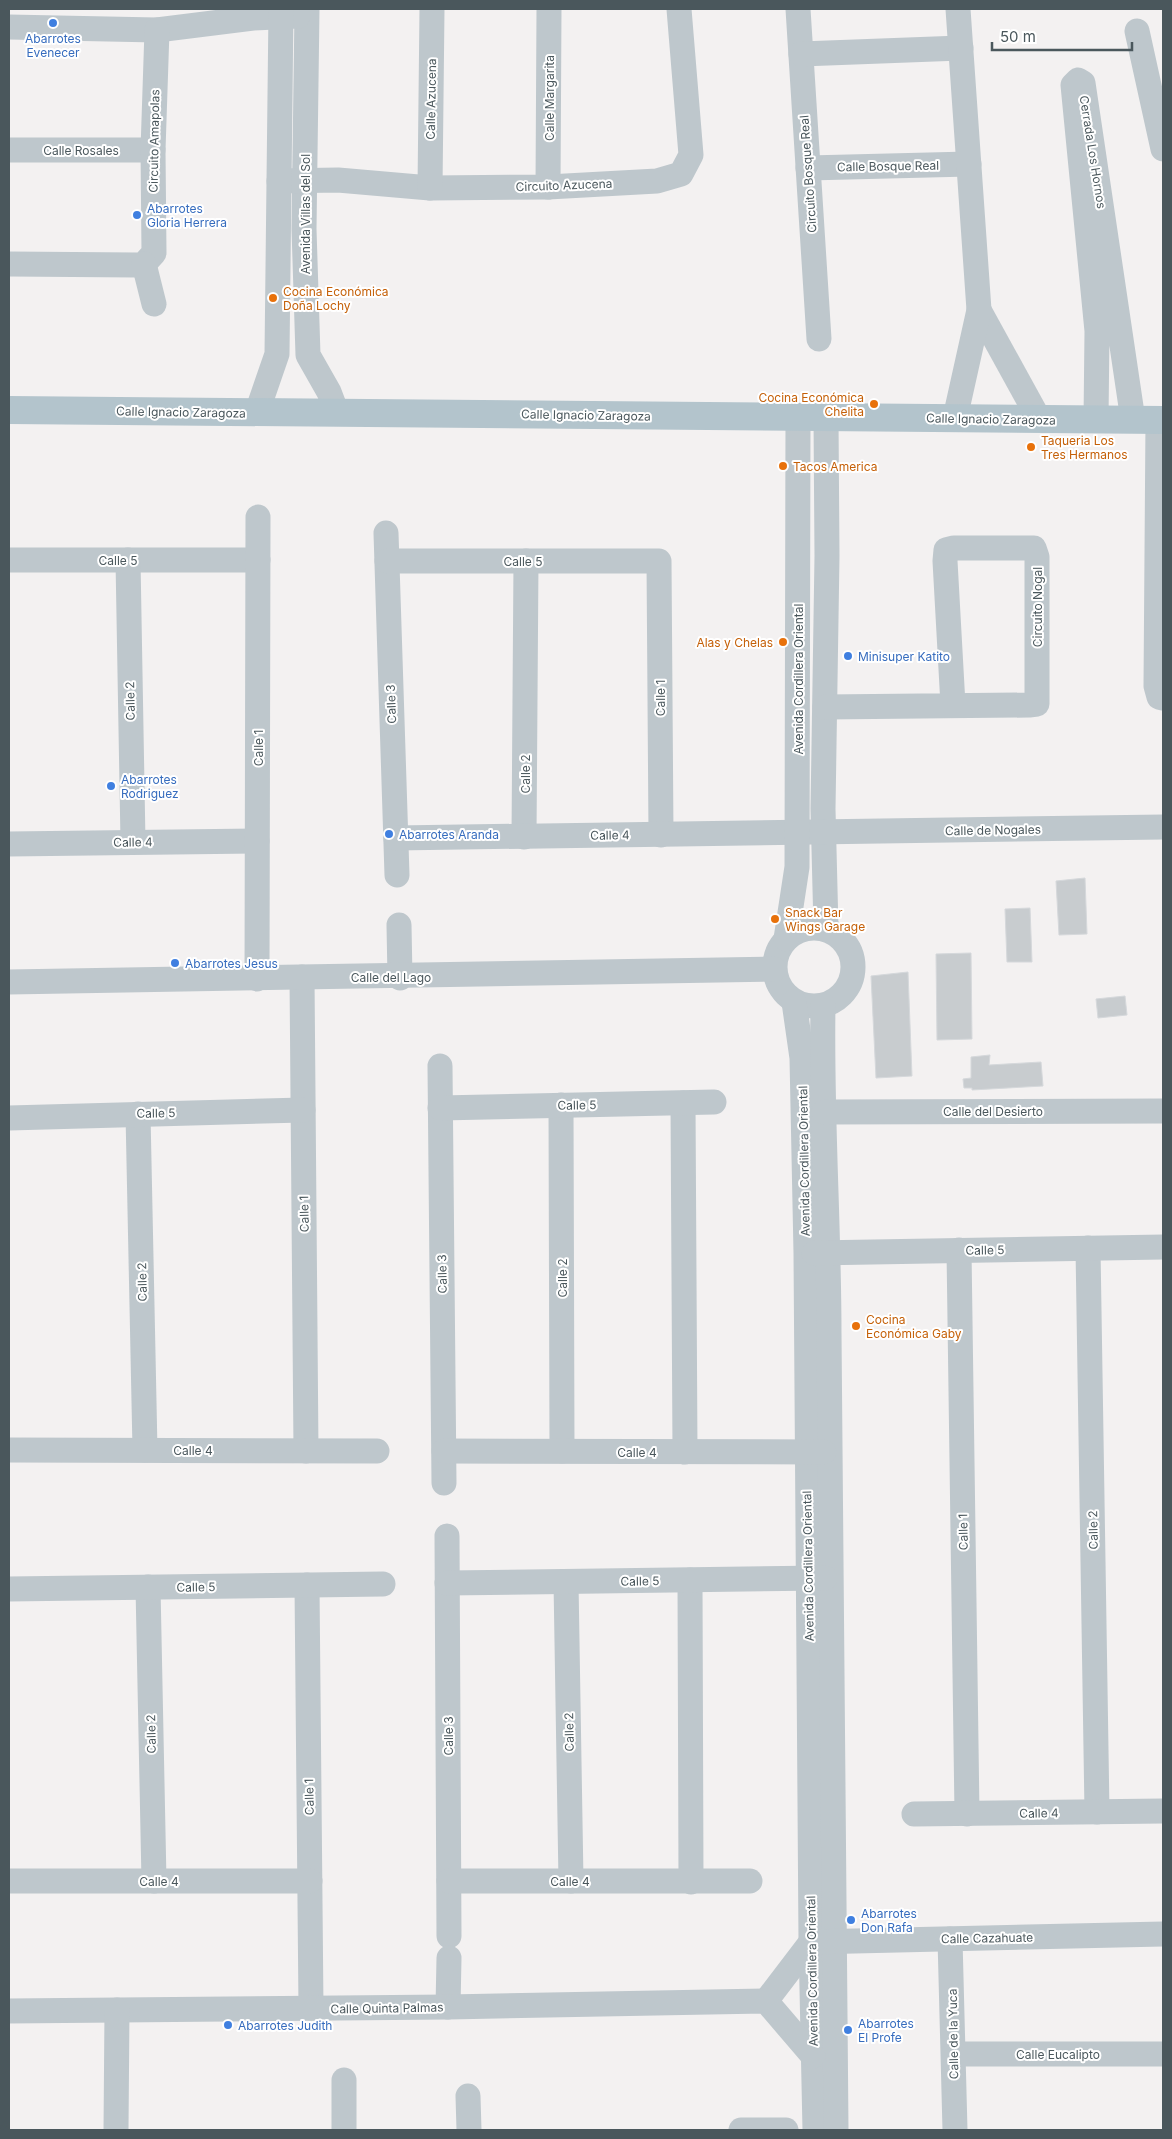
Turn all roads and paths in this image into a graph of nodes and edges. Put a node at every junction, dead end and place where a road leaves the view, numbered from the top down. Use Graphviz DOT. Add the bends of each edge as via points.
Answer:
graph roads {
  1 [pos="432,9"];
  2 [pos="549,9"];
  3 [pos="679,9"];
  4 [pos="798,9"];
  5 [pos="958,9"];
  6 [pos="306,12"];
  7 [pos="281,13"];
  8 [pos="9,27"];
  9 [pos="156,30"];
  10 [pos="1137,31"];
  11 [pos="961,48"];
  12 [pos="801,54"];
  13 [pos="1163,149"];
  14 [pos="9,150"];
  15 [pos="153,150"];
  16 [pos="969,164"];
  17 [pos="808,168"];
  18 [pos="279,181"];
  19 [pos="305,181"];
  20 [pos="548,187"];
  21 [pos="430,188"];
  22 [pos="9,264"];
  23 [pos="144,264"];
  24 [pos="154,304"];
  25 [pos="979,310"];
  26 [pos="1108,330"];
  27 [pos="819,339"];
  28 [pos="277,354"];
  29 [pos="308,354"];
  30 [pos="9,410"];
  31 [pos="257,412"];
  32 [pos="337,413"];
  33 [pos="798,417"];
  34 [pos="826,418"];
  35 [pos="955,418"];
  36 [pos="1039,419"];
  37 [pos="1096,420"];
  38 [pos="1151,420"];
  39 [pos="258,517"];
  40 [pos="386,534"];
  41 [pos="1160,541"];
  42 [pos="798,555"];
  43 [pos="827,556"];
  44 [pos="9,560"];
  45 [pos="128,560"];
  46 [pos="258,560"];
  47 [pos="387,561"];
  48 [pos="526,561"];
  49 [pos="659,561"];
  50 [pos="1163,698"];
  51 [pos="953,705"];
  52 [pos="824,707"];
  53 [pos="1163,827"];
  54 [pos="823,832"];
  55 [pos="798,833"];
  56 [pos="661,834"];
  57 [pos="524,837"];
  58 [pos="396,838"];
  59 [pos="257,840"];
  60 [pos="133,842"];
  61 [pos="9,844"];
  62 [pos="397,874"];
  63 [pos="399,925"];
  64 [pos="826,929"];
  65 [pos="786,939"];
  66 [pos="774,969"];
  67 [pos="302,977"];
  68 [pos="400,978"];
  69 [pos="257,979"];
  70 [pos="9,982"];
  71 [pos="794,1002"];
  72 [pos="823,1006"];
  73 [pos="440,1066"];
  74 [pos="714,1102"];
  75 [pos="683,1103"];
  76 [pos="561,1105"];
  77 [pos="440,1108"];
  78 [pos="303,1110"];
  79 [pos="1163,1111"];
  80 [pos="824,1112"];
  81 [pos="138,1114"];
  82 [pos="9,1118"];
  83 [pos="1163,1247"];
  84 [pos="1088,1248"];
  85 [pos="959,1250"];
  86 [pos="818,1253"];
  87 [pos="9,1450"];
  88 [pos="145,1450"];
  89 [pos="306,1451"];
  90 [pos="377,1451"];
  91 [pos="444,1451"];
  92 [pos="562,1451"];
  93 [pos="685,1452"];
  94 [pos="819,1452"];
  95 [pos="444,1483"];
  96 [pos="447,1536"];
  97 [pos="808,1578"];
  98 [pos="833,1578"];
  99 [pos="690,1580"];
  100 [pos="566,1582"];
  101 [pos="447,1583"];
  102 [pos="383,1584"];
  103 [pos="307,1585"];
  104 [pos="148,1587"];
  105 [pos="9,1589"];
  106 [pos="1163,1811"];
  107 [pos="1097,1812"];
  108 [pos="914,1814"];
  109 [pos="967,1814"];
  110 [pos="9,1881"];
  111 [pos="154,1881"];
  112 [pos="310,1881"];
  113 [pos="449,1881"];
  114 [pos="750,1881"];
  115 [pos="571,1882"];
  116 [pos="690,1882"];
  117 [pos="1163,1934"];
  118 [pos="950,1939"];
  119 [pos="823,1942"];
  120 [pos="766,2001"];
  121 [pos="448,2007"];
  122 [pos="311,2008"];
  123 [pos="117,2010"];
  124 [pos="9,2011"];
  125 [pos="954,2054"];
  126 [pos="1163,2054"];
  127 [pos="814,2056"];
  128 [pos="344,2080"];
  129 [pos="468,2096"];
  130 [pos="116,2130"];
  131 [pos="344,2130"];
  132 [pos="469,2130"];
  133 [pos="741,2130"];
  134 [pos="786,2130"];
  135 [pos="819,2130"];
  136 [pos="954,2130"];
  1 -- 21 [label="street, Calle Azucena"];
  2 -- 20 [label="street, Calle Margarita"];
  3 -- 20 [label="street, Circuito Azucena" via="691,155 681,174 657,181"];
  4 -- 12 [label="street, Circuito Bosque Real"];
  5 -- 11 [label="street"];
  6 -- 7 [label="street"];
  6 -- 19 [label="street, Avenida Villas del Sol"];
  7 -- 9 [label="street"];
  7 -- 18 [label="street, Avenida Villas del Sol"];
  8 -- 9 [label="street"];
  9 -- 15 [label="street, Circuito Amapolas"];
  10 -- 13 [label="street"];
  11 -- 12 [label="street"];
  11 -- 16 [label="street"];
  12 -- 17 [label="street, Circuito Bosque Real"];
  14 -- 15 [label="street, Calle Rosales"];
  15 -- 23 [label="street, Circuito Amapolas" via="154,253"];
  16 -- 17 [label="street, Calle Bosque Real"];
  16 -- 25 [label="street"];
  17 -- 27 [label="street, Circuito Bosque Real"];
  18 -- 19 [label="street, Circuito Azucena"];
  18 -- 28 [label="street, Avenida Villas del Sol"];
  19 -- 21 [label="street, Circuito Azucena" via="338,180"];
  19 -- 29 [label="street, Avenida Villas del Sol"];
  20 -- 21 [label="street, Circuito Azucena"];
  22 -- 23 [label="street"];
  23 -- 24 [label="street"];
  25 -- 35 [label="street"];
  25 -- 36 [label="street"];
  26 -- 26 [label="street, Cerrada Los Hornos" via="1073,85 1078,80 1083,83"];
  26 -- 37 [label="street, Cerrada Los Hornos"];
  26 -- 38 [label="street, Cerrada Los Hornos"];
  28 -- 29 [label="street"];
  28 -- 31 [label="street, Avenida Villas del Sol"];
  29 -- 32 [label="street, Avenida Villas del Sol"];
  30 -- 31 [label="main road, Calle Ignacio Zaragoza"];
  31 -- 32 [label="main road, Calle Ignacio Zaragoza"];
  32 -- 33 [label="main road, Calle Ignacio Zaragoza"];
  33 -- 34 [label="main road, Calle Ignacio Zaragoza"];
  33 -- 42 [label="street, Avenida Cordillera Oriental"];
  34 -- 35 [label="main road, Calle Ignacio Zaragoza"];
  34 -- 43 [label="street, Avenida Cordillera Oriental"];
  35 -- 36 [label="main road, Calle Ignacio Zaragoza"];
  36 -- 37 [label="main road, Calle Ignacio Zaragoza"];
  37 -- 38 [label="main road, Calle Ignacio Zaragoza"];
  38 -- 41 [label="street, Cerrada Los Hornos"];
  39 -- 46 [label="street, Calle 1"];
  40 -- 47 [label="street, Calle 3"];
  41 -- 50 [label="street, Cerrada Los Hornos" via="1156,686"];
  42 -- 43 [label="street"];
  42 -- 55 [label="street, Avenida Cordillera Oriental"];
  43 -- 52 [label="street, Avenida Cordillera Oriental"];
  44 -- 45 [label="street, Calle 5"];
  45 -- 46 [label="street, Calle 5"];
  45 -- 60 [label="street, Calle 2"];
  46 -- 59 [label="street, Calle 1"];
  47 -- 48 [label="street, Calle 5"];
  47 -- 58 [label="street, Calle 3"];
  48 -- 49 [label="street, Calle 5"];
  48 -- 57 [label="street, Calle 2"];
  49 -- 56 [label="street, Calle 1"];
  51 -- 51 [label="street, Circuito Nogal" via="1038,704 1037,557 1034,548 946,550"];
  51 -- 52 [label="street, Circuito Nogal"];
  52 -- 54 [label="street, Avenida Cordillera Oriental"];
  53 -- 54 [label="street, Calle de Nogales"];
  54 -- 55 [label="street, Calle 4"];
  54 -- 64 [label="street, Avenida Cordillera Oriental"];
  55 -- 56 [label="street, Calle 4"];
  55 -- 65 [label="street, Avenida Cordillera Oriental" via="798,867"];
  56 -- 57 [label="street, Calle 4"];
  57 -- 58 [label="street, Calle 4"];
  58 -- 62 [label="street, Calle 3"];
  59 -- 60 [label="street, Calle 4"];
  59 -- 69 [label="street, Calle 1"];
  60 -- 61 [label="street, Calle 4"];
  63 -- 68 [label="street"];
  64 -- 65 [label="street" via="812,927"];
  64 -- 72 [label="street" via="839,936 853,961 852,976 846,990"];
  65 -- 66 [label="street" via="778,951"];
  66 -- 68 [label="street, Calle del Lago"];
  66 -- 71 [label="street" via="776,980"];
  67 -- 68 [label="street, Calle del Lago"];
  67 -- 69 [label="street, Calle del Lago"];
  67 -- 78 [label="street, Calle 1"];
  69 -- 70 [label="street, Calle del Lago"];
  71 -- 72 [label="street"];
  71 -- 86 [label="street, Avenida Cordillera Oriental" via="802,1058"];
  72 -- 80 [label="street, Avenida Cordillera Oriental"];
  73 -- 77 [label="street, Calle 3"];
  74 -- 75 [label="street, Calle 5"];
  75 -- 76 [label="street, Calle 5"];
  75 -- 93 [label="street"];
  76 -- 77 [label="street, Calle 5"];
  76 -- 92 [label="street, Calle 2"];
  77 -- 91 [label="street, Calle 3"];
  78 -- 81 [label="street, Calle 5"];
  78 -- 89 [label="street, Calle 1"];
  79 -- 80 [label="street, Calle del Desierto"];
  80 -- 86 [label="street, Avenida Cordillera Oriental"];
  81 -- 82 [label="street, Calle 5"];
  81 -- 88 [label="street, Calle 2"];
  83 -- 84 [label="street, Calle 5"];
  84 -- 85 [label="street, Calle 5"];
  84 -- 107 [label="street, Calle 2"];
  85 -- 86 [label="street, Calle 5"];
  85 -- 109 [label="street, Calle 1"];
  86 -- 94 [label="street, Avenida Cordillera Oriental"];
  87 -- 88 [label="street, Calle 4"];
  88 -- 89 [label="street, Calle 4"];
  89 -- 90 [label="street, Calle 4"];
  91 -- 92 [label="street, Calle 4"];
  91 -- 95 [label="street, Calle 3"];
  92 -- 93 [label="street, Calle 4"];
  93 -- 94 [label="street, Calle 4"];
  94 -- 97 [label="street, Avenida Cordillera Oriental"];
  94 -- 98 [label="street, Avenida Cordillera Oriental"];
  96 -- 101 [label="street, Calle 3"];
  97 -- 98 [label="street, Calle 5"];
  97 -- 99 [label="street, Calle 5"];
  97 -- 119 [label="street, Avenida Cordillera Oriental"];
  98 -- 119 [label="street, Avenida Cordillera Oriental"];
  99 -- 100 [label="street, Calle 5"];
  99 -- 116 [label="street"];
  100 -- 101 [label="street, Calle 5"];
  100 -- 115 [label="street, Calle 2"];
  101 -- 113 [label="street, Calle 3"];
  102 -- 103 [label="street, Calle 5"];
  103 -- 104 [label="street, Calle 5"];
  103 -- 112 [label="street, Calle 1"];
  104 -- 105 [label="street, Calle 5"];
  104 -- 111 [label="street, Calle 2"];
  106 -- 107 [label="street, Calle 4"];
  107 -- 109 [label="street, Calle 4"];
  108 -- 109 [label="street, Calle 4"];
  110 -- 111 [label="street, Calle 4"];
  111 -- 112 [label="street, Calle 4"];
  112 -- 122 [label="street, Calle 1"];
  113 -- 115 [label="street, Calle 4"];
  113 -- 121 [label="street, Calle 3"];
  114 -- 116 [label="street, Calle 4"];
  115 -- 116 [label="street, Calle 4"];
  117 -- 118 [label="street, Calle Cazahuate"];
  118 -- 119 [label="street, Calle Cazahuate"];
  118 -- 125 [label="street, Calle de la Yuca"];
  119 -- 120 [label="street"];
  119 -- 127 [label="street, Avenida Cordillera Oriental"];
  119 -- 135 [label="street, Avenida Cordillera Oriental"];
  120 -- 121 [label="street, Calle Quinta Palmas"];
  120 -- 127 [label="street"];
  121 -- 122 [label="street, Calle Quinta Palmas"];
  122 -- 123 [label="street, Calle Quinta Palmas"];
  123 -- 124 [label="street, Calle Quinta Palmas"];
  123 -- 130 [label="street"];
  125 -- 126 [label="street, Calle Eucalipto"];
  125 -- 136 [label="street, Calle de la Yuca"];
  127 -- 135 [label="street, Avenida Cordillera Oriental"];
  128 -- 131 [label="street"];
  129 -- 132 [label="street"];
  133 -- 134 [label="street"];
}
